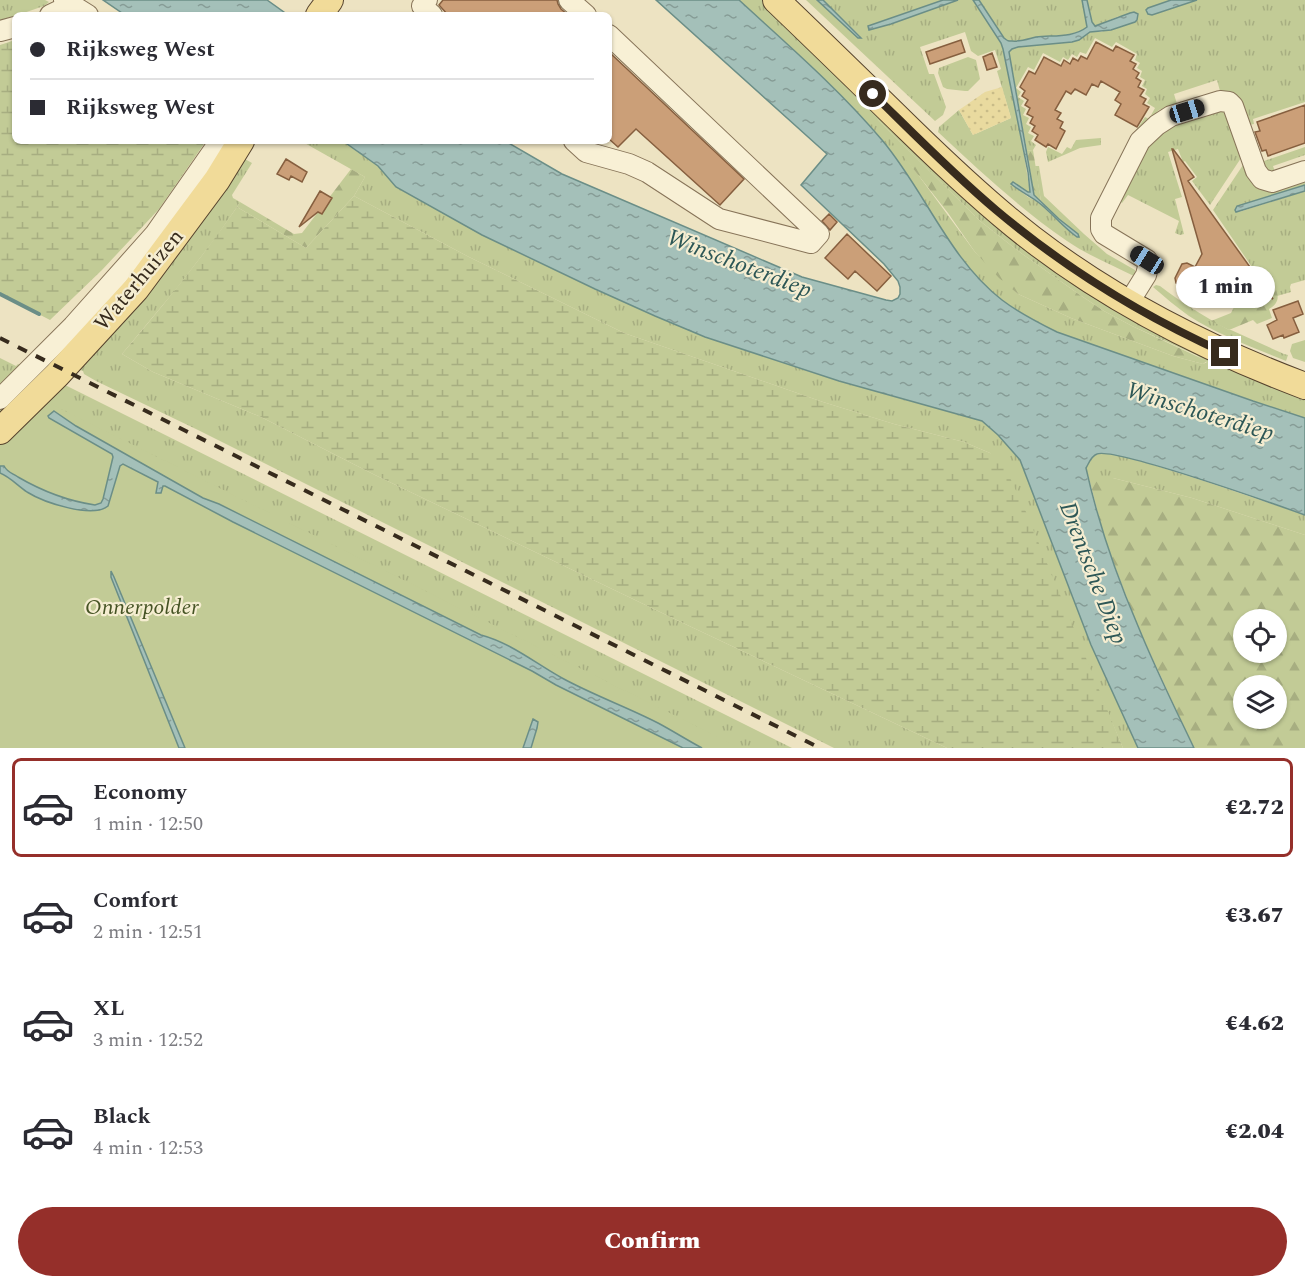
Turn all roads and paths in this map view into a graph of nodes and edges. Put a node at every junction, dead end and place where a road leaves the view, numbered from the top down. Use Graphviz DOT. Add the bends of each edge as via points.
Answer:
graph roads {
  1 [pos="427,0"];
  2 [pos="569,0"];
  3 [pos="776,0"];
  4 [pos="74,7"];
  5 [pos="59,12"];
  6 [pos="429,12"];
  7 [pos="583,12"];
  8 [pos="612,38"];
  9 [pos="218,144"];
  10 [pos="239,144"];
  11 [pos="577,144"];
  12 [pos="1305,171"];
  13 [pos="1128,304"];
  14 [pos="1305,386"];
  15 [pos="12,404"];
  16 [pos="0,431"];
  1 -- 6 [label="street" via="422,6"];
  2 -- 7 [label="street"];
  3 -- 13 [label="main road" via="995,209 1061,260"];
  4 -- 5 [label="street"];
  8 -- 11 [label="street" via="819,234 812,243 719,219 647,172 586,152"];
  9 -- 15 [label="street, Waterhuizen" via="155,234 80,318"];
  10 -- 15 [label="main road, Waterhuizen" via="136,289 57,375"];
  12 -- 13 [label="street" via="1272,182 1262,179 1228,102 1171,116 1156,125 1140,141 1101,218 1104,234 1149,263"];
  13 -- 14 [label="main road" via="1241,361"];
  15 -- 16 [label="main road"];
}
